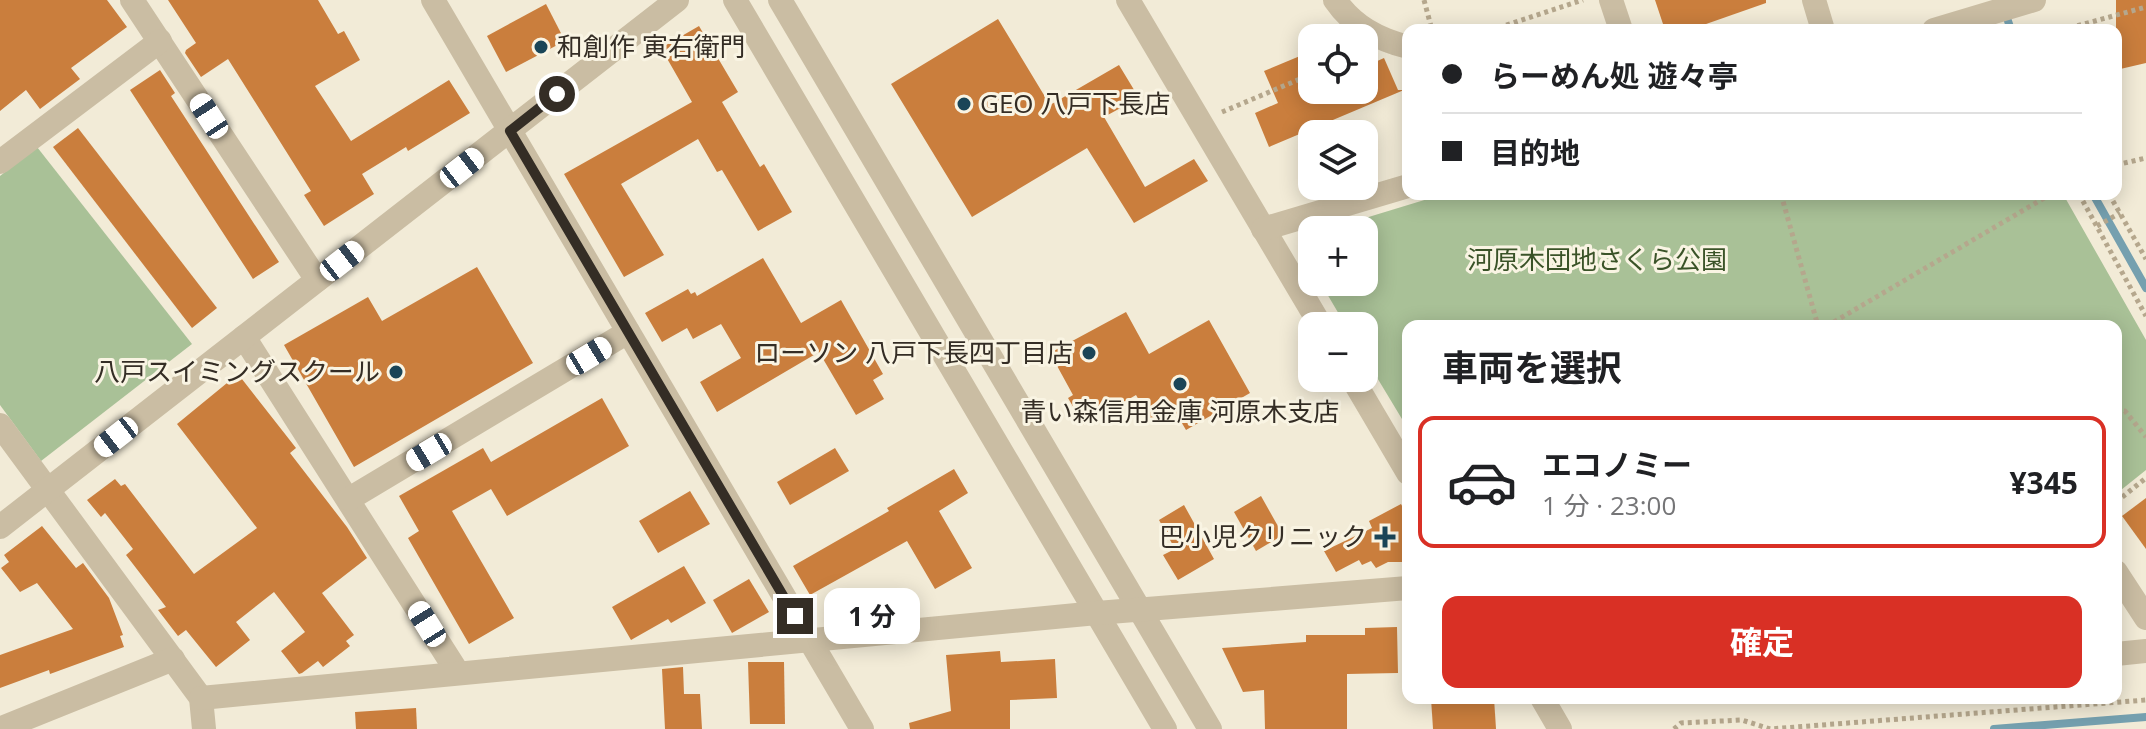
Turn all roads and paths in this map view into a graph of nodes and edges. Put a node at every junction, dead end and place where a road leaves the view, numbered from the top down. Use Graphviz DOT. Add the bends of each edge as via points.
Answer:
graph roads {
  1 [pos="132,0"];
  2 [pos="433,0"];
  3 [pos="677,0"];
  4 [pos="735,0"];
  5 [pos="780,0"];
  6 [pos="1128,0"];
  7 [pos="1335,0"];
  8 [pos="1424,0"];
  9 [pos="1583,0"];
  10 [pos="1611,0"];
  11 [pos="1814,0"];
  12 [pos="2034,0"];
  13 [pos="2146,7"];
  14 [pos="1430,24"];
  15 [pos="1509,24"];
  16 [pos="1619,24"];
  17 [pos="1821,24"];
  18 [pos="1954,24"];
  19 [pos="2084,24"];
  20 [pos="160,41"];
  21 [pos="1402,45"];
  22 [pos="1298,80"];
  23 [pos="1214,115"];
  24 [pos="510,131"];
  25 [pos="2146,158"];
  26 [pos="0,162"];
  27 [pos="2122,164"];
  28 [pos="1402,188"];
  29 [pos="1783,200"];
  30 [pos="2041,200"];
  31 [pos="2082,200"];
  32 [pos="2112,200"];
  33 [pos="2120,213"];
  34 [pos="2097,226"];
  35 [pos="1263,229"];
  36 [pos="2146,259"];
  37 [pos="317,280"];
  38 [pos="1313,312"];
  39 [pos="2146,316"];
  40 [pos="1816,320"];
  41 [pos="1837,320"];
  42 [pos="628,332"];
  43 [pos="244,337"];
  44 [pos="1360,392"];
  45 [pos="2122,411"];
  46 [pos="0,425"];
  47 [pos="2146,437"];
  48 [pos="1402,463"];
  49 [pos="2146,478"];
  50 [pos="48,489"];
  51 [pos="2122,497"];
  52 [pos="349,499"];
  53 [pos="0,527"];
  54 [pos="2122,581"];
  55 [pos="1402,588"];
  56 [pos="1140,610"];
  57 [pos="1097,613"];
  58 [pos="2146,618"];
  59 [pos="810,642"];
  60 [pos="2146,651"];
  61 [pos="2122,653"];
  62 [pos="173,659"];
  63 [pos="458,673"];
  64 [pos="201,698"];
  65 [pos="2146,700"];
  66 [pos="2122,702"];
  67 [pos="1545,704"];
  68 [pos="2094,704"];
  69 [pos="32,723"];
  70 [pos="2,728"];
  71 [pos="204,729"];
  72 [pos="862,729"];
  73 [pos="1165,729"];
  74 [pos="1210,729"];
  75 [pos="1560,729"];
  76 [pos="1674,729"];
  1 -- 20 [label="street"];
  2 -- 24 [label="street"];
  3 -- 24 [label="street"];
  4 -- 57 [label="street"];
  5 -- 56 [label="street"];
  6 -- 35 [label="street"];
  7 -- 21 [label="street" via="1349,20"];
  8 -- 14 [label="path"];
  9 -- 15 [label="path"];
  10 -- 16 [label="street"];
  11 -- 17 [label="street"];
  12 -- 18 [label="street"];
  13 -- 19 [label="path"];
  20 -- 26 [label="street"];
  20 -- 37 [label="street"];
  22 -- 23 [label="path"];
  24 -- 37 [label="street"];
  24 -- 42 [label="street"];
  25 -- 27 [label="path"];
  28 -- 35 [label="street"];
  29 -- 40 [label="path"];
  30 -- 41 [label="path"];
  31 -- 34 [label="path"];
  32 -- 33 [label="path"];
  33 -- 34 [label="path"];
  33 -- 36 [label="path"];
  34 -- 39 [label="path"];
  35 -- 38 [label="street"];
  37 -- 43 [label="street"];
  42 -- 52 [label="street"];
  42 -- 59 [label="street"];
  43 -- 50 [label="street"];
  43 -- 52 [label="street"];
  44 -- 48 [label="street"];
  45 -- 47 [label="path"];
  46 -- 50 [label="street"];
  49 -- 51 [label="path"];
  50 -- 53 [label="street"];
  50 -- 62 [label="street"];
  52 -- 63 [label="street"];
  54 -- 58 [label="street"];
  55 -- 56 [label="street"];
  56 -- 57 [label="street"];
  56 -- 74 [label="street"];
  57 -- 59 [label="street"];
  57 -- 73 [label="street"];
  59 -- 63 [label="street"];
  59 -- 72 [label="street"];
  60 -- 61 [label="street"];
  62 -- 64 [label="street"];
  62 -- 69 [label="street"];
  63 -- 64 [label="street"];
  64 -- 71 [label="street"];
  65 -- 66 [label="path"];
  67 -- 75 [label="street"];
  68 -- 76 [label="path" via="1770,729 1742,720 1681,723"];
  69 -- 70 [label="street"];
}
